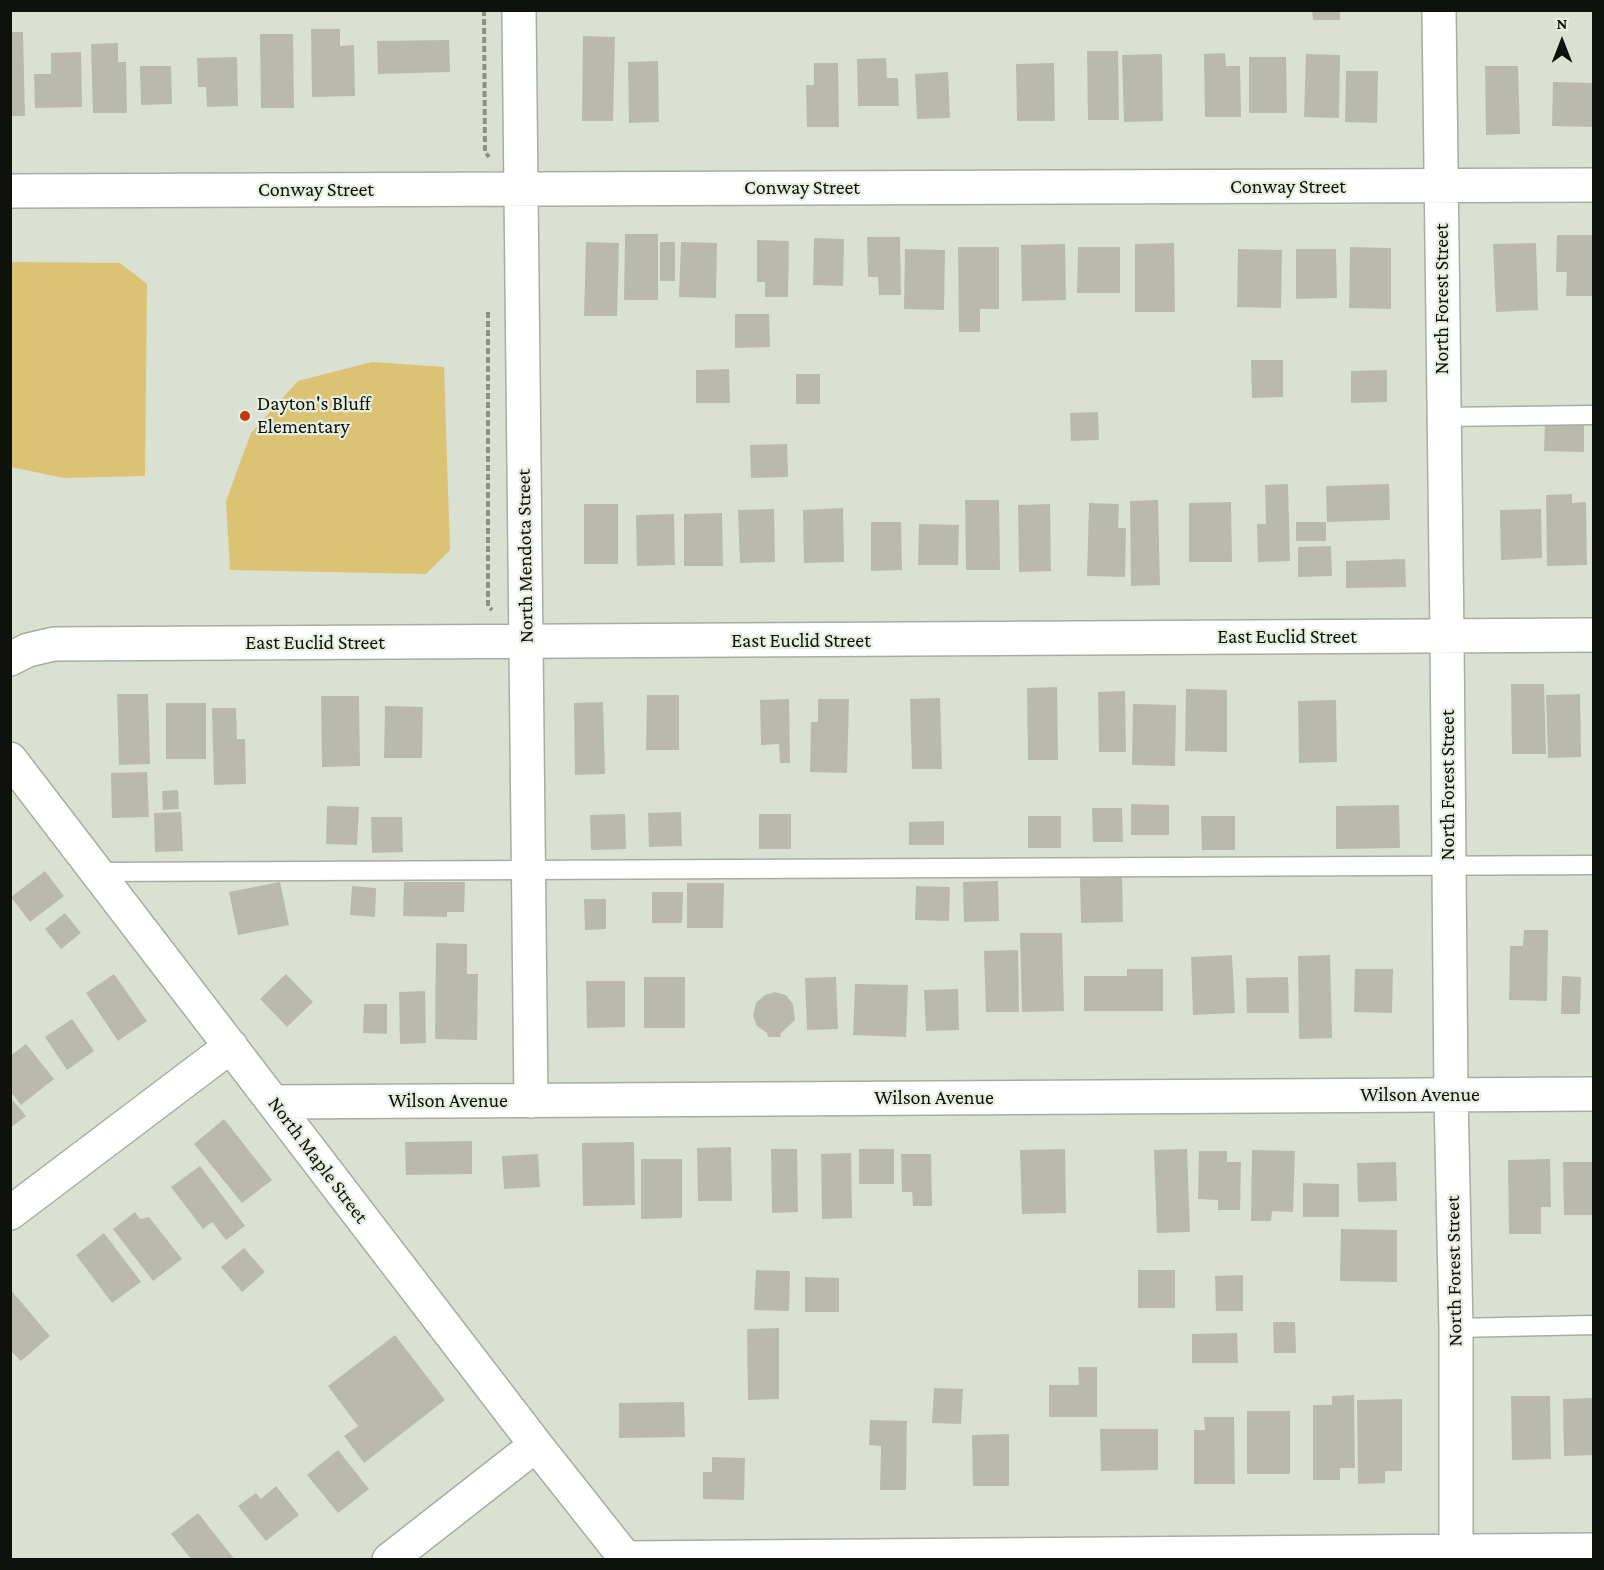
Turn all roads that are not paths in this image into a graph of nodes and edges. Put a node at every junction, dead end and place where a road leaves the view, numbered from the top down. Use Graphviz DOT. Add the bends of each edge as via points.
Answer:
graph roads {
  1 [pos="519,10"];
  2 [pos="1439,10"];
  3 [pos="1593,185"];
  4 [pos="1442,187"];
  5 [pos="522,189"];
  6 [pos="10,191"];
  7 [pos="1593,415"];
  8 [pos="1443,417"];
  9 [pos="1593,635"];
  10 [pos="1447,636"];
  11 [pos="526,642"];
  12 [pos="10,659"];
  13 [pos="10,759"];
  14 [pos="1449,865"];
  15 [pos="1593,865"];
  16 [pos="529,871"];
  17 [pos="97,872"];
  18 [pos="231,1046"];
  19 [pos="1593,1094"];
  20 [pos="1451,1095"];
  21 [pos="531,1101"];
  22 [pos="274,1102"];
  23 [pos="10,1213"];
  24 [pos="1593,1325"];
  25 [pos="1456,1328"];
  26 [pos="536,1445"];
  27 [pos="1593,1550"];
  28 [pos="1456,1555"];
  29 [pos="627,1559"];
  30 [pos="389,1560"];
  1 -- 5 [label="street, North Mendota Street"];
  2 -- 4 [label="street, North Forest Street"];
  3 -- 4 [label="street, Conway Street"];
  4 -- 5 [label="street, Conway Street"];
  4 -- 8 [label="street, North Forest Street"];
  5 -- 6 [label="street, Conway Street"];
  5 -- 11 [label="street, North Mendota Street"];
  7 -- 8 [label="lane"];
  8 -- 10 [label="street, North Forest Street"];
  9 -- 10 [label="street, East Euclid Street"];
  10 -- 11 [label="street, East Euclid Street"];
  10 -- 14 [label="street, North Forest Street"];
  11 -- 12 [label="street, East Euclid Street" via="54,644"];
  11 -- 16 [label="street, North Mendota Street"];
  13 -- 17 [label="street, North Maple Street"];
  14 -- 15 [label="lane"];
  14 -- 16 [label="lane"];
  14 -- 20 [label="street, North Forest Street"];
  16 -- 17 [label="lane"];
  16 -- 21 [label="street, North Mendota Street"];
  17 -- 18 [label="street, North Maple Street"];
  18 -- 22 [label="street, North Maple Street"];
  18 -- 23 [label="street"];
  19 -- 20 [label="street, Wilson Avenue"];
  20 -- 21 [label="street, Wilson Avenue"];
  20 -- 25 [label="street, North Forest Street"];
  21 -- 22 [label="street, Wilson Avenue"];
  22 -- 26 [label="street, North Maple Street"];
  24 -- 25 [label="lane"];
  25 -- 28 [label="street, North Forest Street"];
  26 -- 29 [label="street, North Maple Street"];
  26 -- 30 [label="street"];
  27 -- 28 [label="street"];
  28 -- 29 [label="street"];
}
